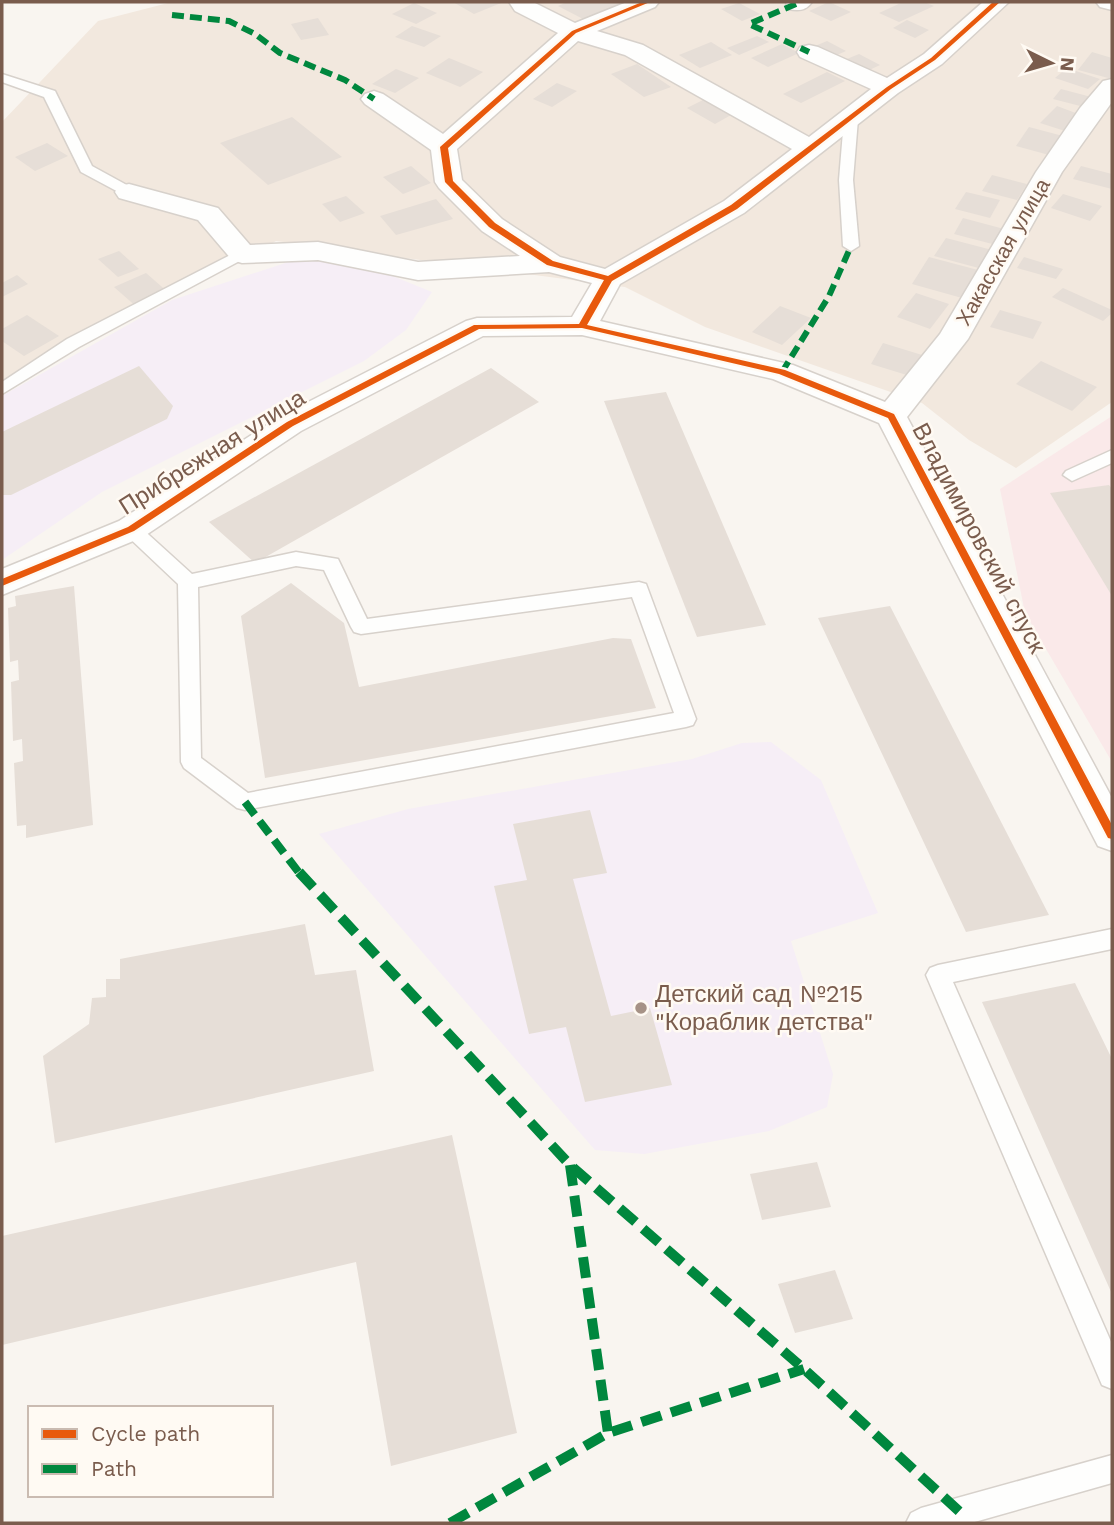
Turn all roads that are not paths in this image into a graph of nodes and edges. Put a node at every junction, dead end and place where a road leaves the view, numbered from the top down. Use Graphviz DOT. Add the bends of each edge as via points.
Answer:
graph roads {
  1 [pos="521,2"];
  2 [pos="647,2"];
  3 [pos="979,8"];
  4 [pos="574,32"];
  5 [pos="809,52"];
  6 [pos="2,78"];
  7 [pos="1112,86"];
  8 [pos="889,88"];
  9 [pos="374,99"];
  10 [pos="851,119"];
  11 [pos="444,147"];
  12 [pos="811,149"];
  13 [pos="129,192"];
  14 [pos="851,246"];
  15 [pos="242,254"];
  16 [pos="550,263"];
  17 [pos="609,279"];
  18 [pos="582,326"];
  19 [pos="477,327"];
  20 [pos="2,389"];
  21 [pos="891,416"];
  22 [pos="1112,456"];
  23 [pos="1072,475"];
  24 [pos="131,529"];
  25 [pos="188,582"];
  26 [pos="2,583"];
  27 [pos="1112,835"];
  28 [pos="1112,939"];
  29 [pos="1112,1375"];
  30 [pos="1112,1469"];
  31 [pos="962,1518"];
  32 [pos="921,1523"];
  1 -- 4 [label="street"];
  2 -- 4 [label="street"];
  3 -- 8 [label="street" via="933,59"];
  4 -- 11 [label="street"];
  4 -- 12 [label="street" via="634,50"];
  5 -- 8 [label="street"];
  6 -- 13 [label="lane" via="50,94 86,169"];
  7 -- 21 [label="street, Хакасская улица" via="1062,149 959,329"];
  8 -- 10 [label="street"];
  9 -- 11 [label="street"];
  10 -- 12 [label="street"];
  10 -- 14 [label="lane" via="846,180"];
  11 -- 16 [label="street" via="449,182 492,225"];
  12 -- 17 [label="street" via="734,207"];
  13 -- 15 [label="street" via="208,214"];
  15 -- 16 [label="street" via="318,251 418,271"];
  15 -- 20 [label="lane" via="73,343"];
  16 -- 17 [label="street"];
  17 -- 18 [label="street"];
  18 -- 19 [label="street, Владимировский спуск"];
  18 -- 21 [label="street, Владимировский спуск" via="782,372"];
  19 -- 24 [label="street, Прибрежная улица" via="290,424"];
  21 -- 27 [label="street, Владимировский спуск"];
  22 -- 23 [label="lane"];
  24 -- 25 [label="lane"];
  24 -- 26 [label="street, Прибрежная улица"];
  25 -- 25 [label="lane" via="191,762 245,802 687,719 639,589 361,627 331,564 296,559"];
  28 -- 29 [label="lane" via="938,975"];
  30 -- 31 [label="lane"];
  31 -- 32 [label="lane"];
}
